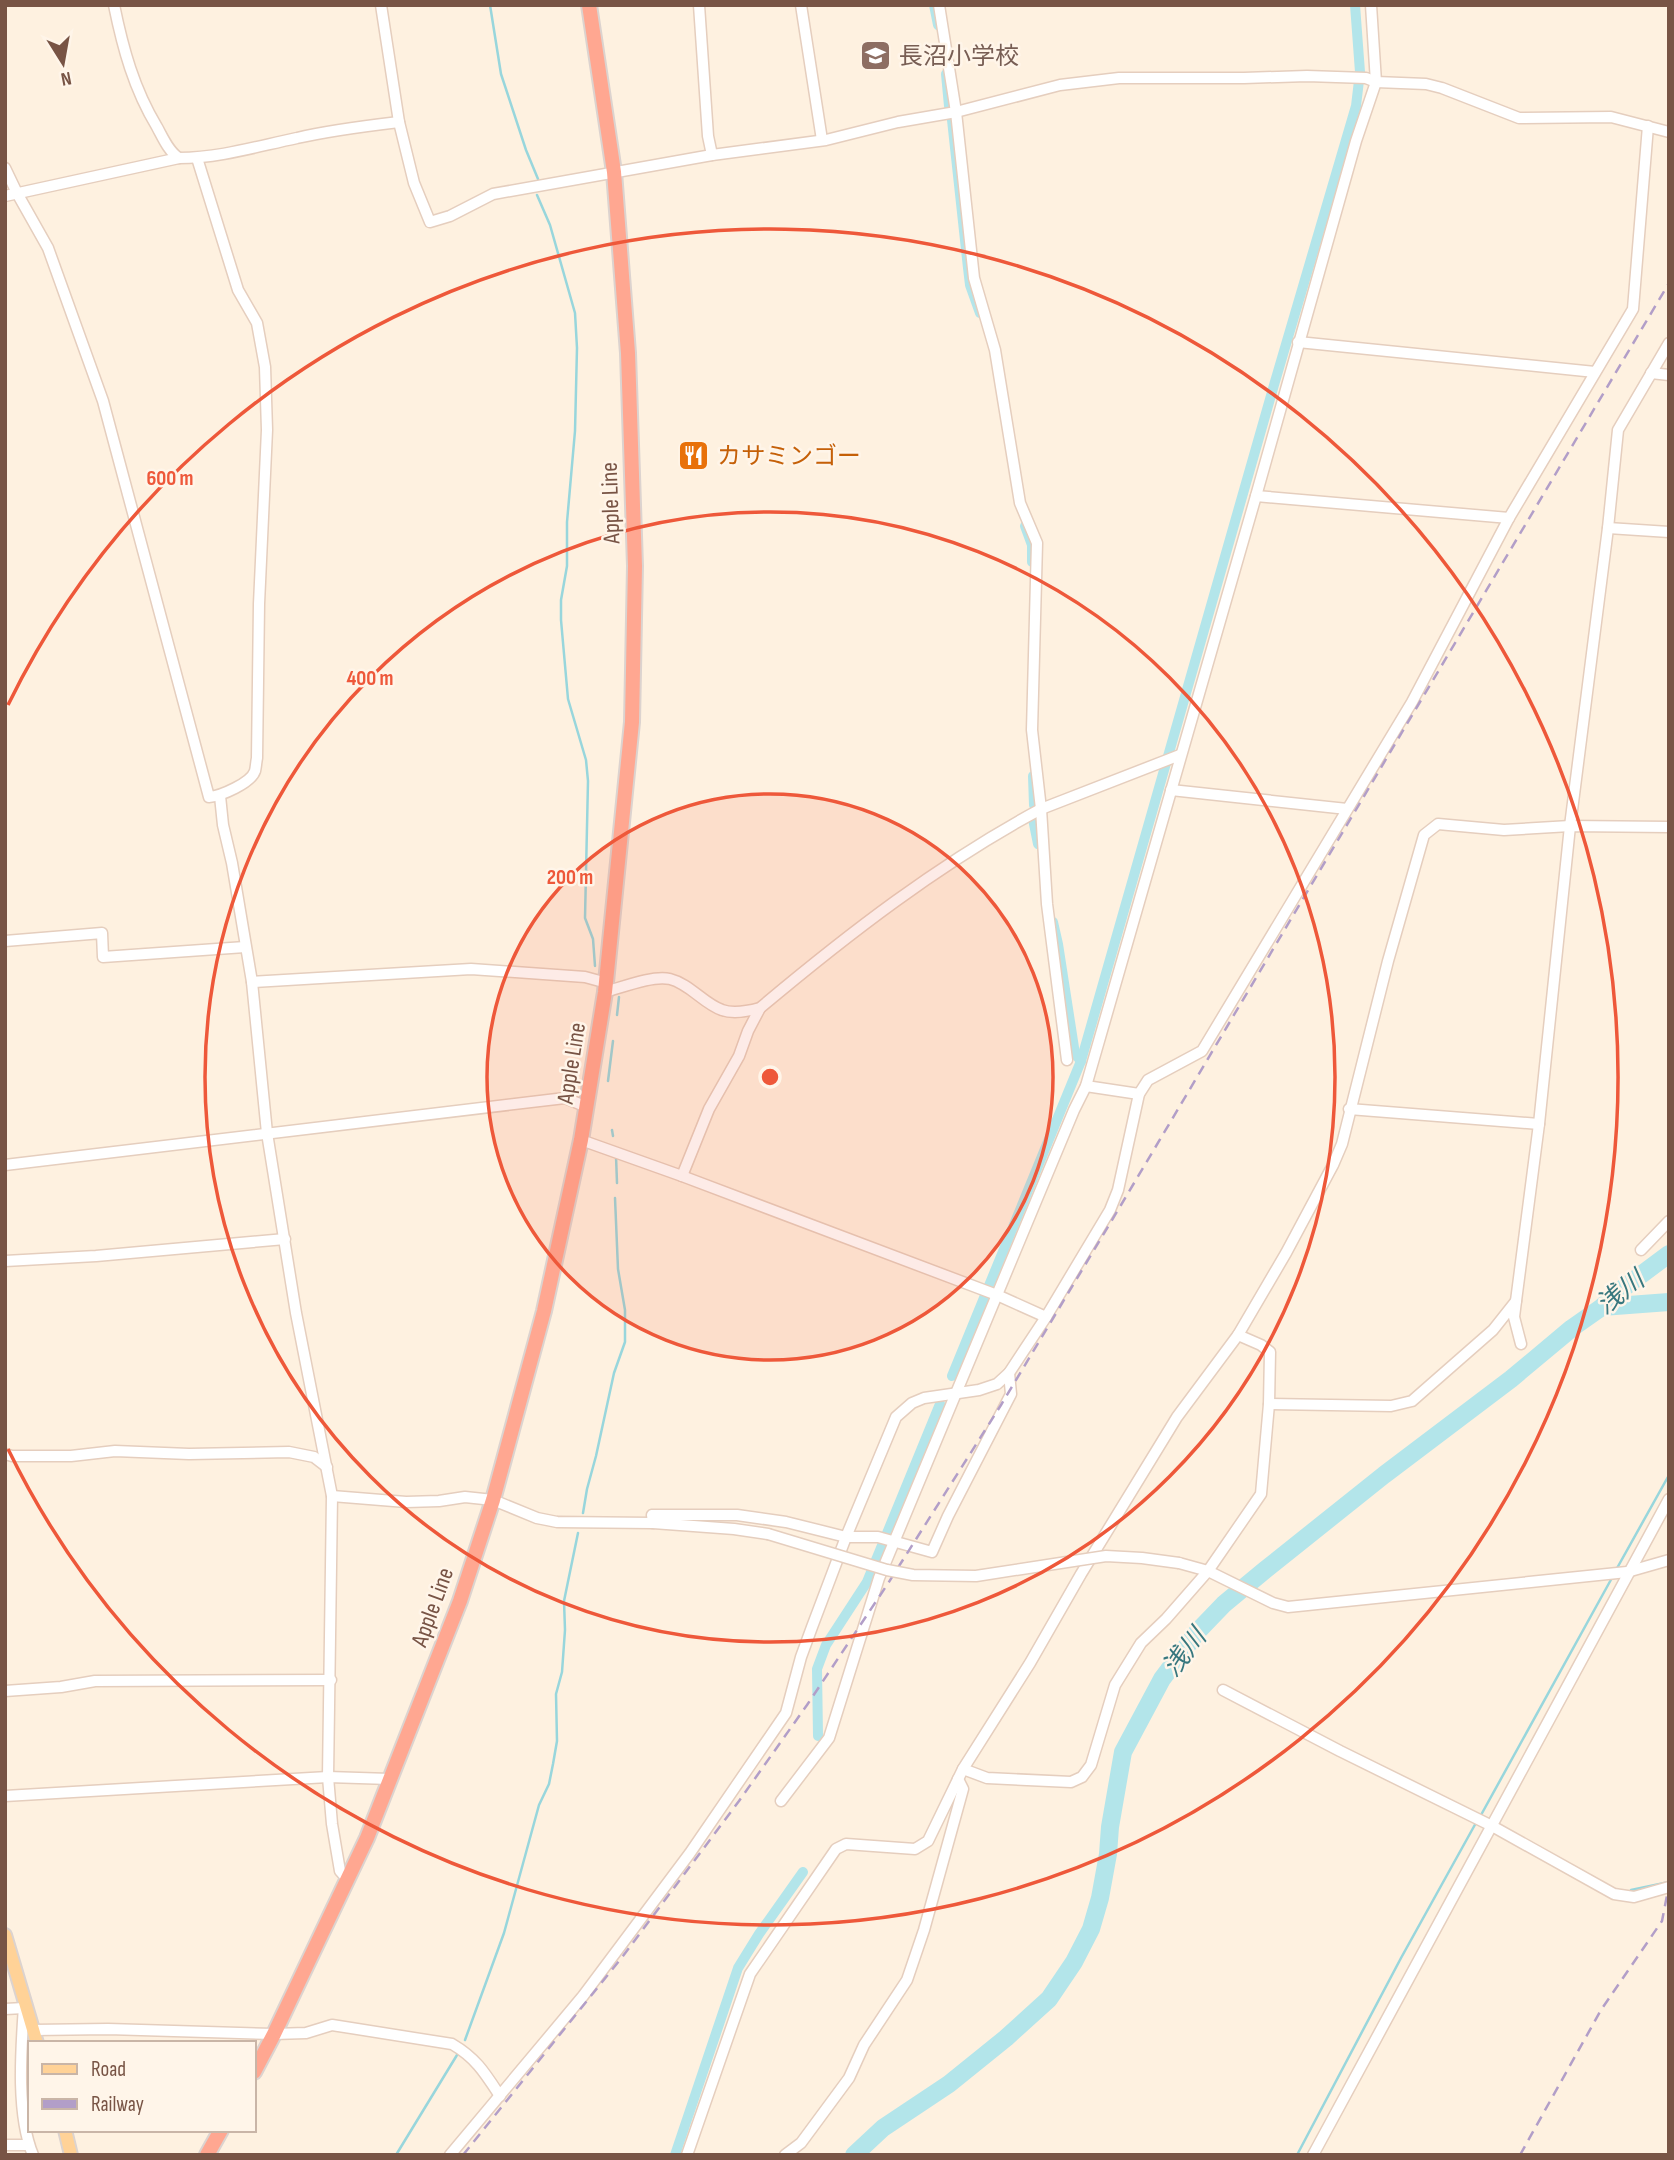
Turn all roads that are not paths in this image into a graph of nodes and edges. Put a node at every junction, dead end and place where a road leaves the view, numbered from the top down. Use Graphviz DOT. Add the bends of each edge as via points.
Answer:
graph roads {
  1 [pos="114,5"];
  2 [pos="381,5"];
  3 [pos="589,5"];
  4 [pos="699,5"];
  5 [pos="801,5"];
  6 [pos="939,5"];
  7 [pos="1371,5"];
  8 [pos="1371,80"];
  9 [pos="956,112"];
  10 [pos="399,122"];
  11 [pos="1648,126"];
  12 [pos="1669,132"];
  13 [pos="822,140"];
  14 [pos="712,155"];
  15 [pos="179,158"];
  16 [pos="197,158"];
  17 [pos="5,167"];
  18 [pos="614,172"];
  19 [pos="17,193"];
  20 [pos="5,196"];
  21 [pos="1298,342"];
  22 [pos="1669,343"];
  23 [pos="1595,372"];
  24 [pos="1651,373"];
  25 [pos="1669,375"];
  26 [pos="1256,496"];
  27 [pos="1509,518"];
  28 [pos="1608,528"];
  29 [pos="1669,532"];
  30 [pos="1177,757"];
  31 [pos="1171,790"];
  32 [pos="219,796"];
  33 [pos="1041,809"];
  34 [pos="1347,809"];
  35 [pos="1570,826"];
  36 [pos="1669,827"];
  37 [pos="5,941"];
  38 [pos="245,947"];
  39 [pos="252,982"];
  40 [pos="606,987"];
  41 [pos="760,1008"];
  42 [pos="1067,1060"];
  43 [pos="1086,1086"];
  44 [pos="1139,1094"];
  45 [pos="587,1107"];
  46 [pos="1349,1109"];
  47 [pos="1539,1124"];
  48 [pos="267,1133"];
  49 [pos="581,1140"];
  50 [pos="5,1165"];
  51 [pos="682,1176"];
  52 [pos="1669,1221"];
  53 [pos="285,1240"];
  54 [pos="1641,1251"];
  55 [pos="5,1262"];
  56 [pos="994,1294"];
  57 [pos="1516,1301"];
  58 [pos="1046,1317"];
  59 [pos="1238,1335"];
  60 [pos="1521,1344"];
  61 [pos="1009,1373"];
  62 [pos="955,1394"];
  63 [pos="1269,1404"];
  64 [pos="5,1454"];
  65 [pos="327,1467"];
  66 [pos="332,1496"];
  67 [pos="1669,1499"];
  68 [pos="493,1500"];
  69 [pos="653,1524"];
  70 [pos="846,1537"];
  71 [pos="892,1542"];
  72 [pos="1669,1560"];
  73 [pos="1208,1571"];
  74 [pos="1627,1572"];
  75 [pos="331,1680"];
  76 [pos="1223,1690"];
  77 [pos="5,1691"];
  78 [pos="960,1774"];
  79 [pos="328,1777"];
  80 [pos="390,1779"];
  81 [pos="5,1796"];
  82 [pos="781,1801"];
  83 [pos="1492,1826"];
  84 [pos="348,1880"];
  85 [pos="1669,1887"];
  86 [pos="5,1935"];
  87 [pos="24,2005"];
  88 [pos="5,2009"];
  89 [pos="33,2030"];
  90 [pos="274,2034"];
  91 [pos="36,2041"];
  92 [pos="256,2068"];
  93 [pos="499,2096"];
  94 [pos="28,2132"];
  95 [pos="28,2132"];
  96 [pos="65,2132"];
  97 [pos="220,2132"];
  98 [pos="5,2145"];
  99 [pos="31,2150"];
  100 [pos="71,2155"];
  101 [pos="207,2155"];
  102 [pos="450,2155"];
  103 [pos="688,2155"];
  104 [pos="785,2155"];
  105 [pos="1312,2155"];
  1 -- 15 [label="street" via="142,102"];
  2 -- 10 [label="street"];
  3 -- 18 [label="highway, Apple Line"];
  4 -- 14 [label="street"];
  5 -- 13 [label="street"];
  6 -- 9 [label="street"];
  7 -- 8 [label="street"];
  8 -- 9 [label="street" via="1119,78 1060,85"];
  8 -- 11 [label="street" via="1442,88 1519,118 1611,117"];
  8 -- 21 [label="street"];
  9 -- 13 [label="street"];
  9 -- 33 [label="street" via="974,278 995,350 1020,503 1037,543 1032,730"];
  10 -- 16 [label="street"];
  10 -- 18 [label="street" via="414,183 430,222 493,194"];
  11 -- 12 [label="street"];
  11 -- 23 [label="street" via="1633,309"];
  13 -- 14 [label="street"];
  14 -- 18 [label="street"];
  15 -- 16 [label="street"];
  15 -- 19 [label="street"];
  16 -- 32 [label="street" via="238,290 257,323 265,368 257,758 249,779"];
  17 -- 19 [label="street"];
  18 -- 40 [label="highway, Apple Line" via="628,353 635,566 632,722"];
  19 -- 20 [label="street"];
  19 -- 32 [label="street" via="48,248 103,401 205,785 209,797"];
  21 -- 23 [label="street"];
  21 -- 26 [label="street"];
  22 -- 24 [label="street"];
  23 -- 27 [label="street"];
  24 -- 25 [label="street"];
  24 -- 28 [label="street" via="1618,430"];
  26 -- 27 [label="street"];
  26 -- 30 [label="street"];
  27 -- 34 [label="street" via="1412,702"];
  28 -- 29 [label="street"];
  28 -- 35 [label="street"];
  30 -- 31 [label="street"];
  30 -- 33 [label="street"];
  31 -- 34 [label="street"];
  31 -- 43 [label="street"];
  32 -- 38 [label="street"];
  33 -- 41 [label="street" via="947,866 827,951"];
  33 -- 42 [label="street" via="1046,904"];
  34 -- 44 [label="street" via="1202,1051 1148,1080"];
  35 -- 36 [label="street"];
  35 -- 46 [label="street" via="1504,830 1438,824 1424,835"];
  35 -- 47 [label="street"];
  37 -- 38 [label="street" via="102,933 103,957"];
  38 -- 39 [label="street"];
  39 -- 40 [label="street" via="471,969 584,977"];
  39 -- 48 [label="street"];
  40 -- 41 [label="street" via="671,979 722,1010"];
  40 -- 45 [label="highway, Apple Line"];
  41 -- 51 [label="street" via="709,1109"];
  43 -- 44 [label="street"];
  43 -- 56 [label="street"];
  44 -- 58 [label="street" via="1110,1210"];
  45 -- 48 [label="street" via="565,1098"];
  45 -- 49 [label="highway, Apple Line"];
  46 -- 47 [label="street"];
  46 -- 59 [label="street" via="1333,1165"];
  47 -- 57 [label="street"];
  48 -- 50 [label="street"];
  48 -- 53 [label="street"];
  49 -- 51 [label="street"];
  49 -- 68 [label="highway, Apple Line" via="544,1311"];
  51 -- 56 [label="street"];
  52 -- 54 [label="street"];
  53 -- 55 [label="street"];
  53 -- 65 [label="street"];
  56 -- 58 [label="street"];
  56 -- 62 [label="street"];
  57 -- 60 [label="street" via="1514,1317"];
  57 -- 63 [label="street" via="1493,1330 1412,1401 1391,1406"];
  58 -- 61 [label="street"];
  59 -- 63 [label="street" via="1270,1352"];
  59 -- 78 [label="street" via="1177,1417"];
  61 -- 62 [label="street" via="997,1384"];
  61 -- 71 [label="street" via="1011,1394 932,1552"];
  62 -- 70 [label="street" via="924,1398 896,1417"];
  62 -- 71 [label="street"];
  63 -- 73 [label="street" via="1261,1494"];
  64 -- 65 [label="street" via="289,1452 314,1457"];
  65 -- 66 [label="street"];
  66 -- 68 [label="street" via="406,1502 466,1497"];
  66 -- 75 [label="street"];
  67 -- 74 [label="street"];
  68 -- 69 [label="street" via="556,1522"];
  68 -- 80 [label="highway, Apple Line" via="460,1601"];
  69 -- 70 [label="street" via="652,1515 737,1516"];
  69 -- 73 [label="street, bridge" via="768,1534 913,1575 976,1576 1105,1556 1179,1563"];
  70 -- 71 [label="street"];
  70 -- 93 [label="street" via="801,1657 786,1713 690,1853 583,1996"];
  71 -- 82 [label="street" via="829,1738"];
  72 -- 74 [label="street"];
  73 -- 74 [label="street" via="1288,1607"];
  73 -- 78 [label="street" via="1141,1643 1115,1685 1091,1765 1082,1777 1071,1783"];
  74 -- 83 [label="street"];
  75 -- 77 [label="street" via="95,1681"];
  75 -- 79 [label="street"];
  76 -- 83 [label="street"];
  78 -- 103 [label="street" via="928,1841 915,1849 846,1844 836,1849 750,1974"];
  78 -- 104 [label="street" via="963,1789 907,1980 864,2045 849,2078 802,2143"];
  79 -- 80 [label="street"];
  79 -- 81 [label="street"];
  79 -- 84 [label="street" via="340,1871"];
  80 -- 84 [label="highway, Apple Line"];
  83 -- 85 [label="street" via="1614,1894 1634,1897"];
  83 -- 105 [label="street"];
  84 -- 90 [label="highway, Apple Line"];
  86 -- 87 [label="main road"];
  87 -- 88 [label="street"];
  87 -- 89 [label="main road"];
  87 -- 95 [label="street" via="21,2089"];
  89 -- 90 [label="street"];
  89 -- 91 [label="main road"];
  90 -- 92 [label="highway, Apple Line"];
  90 -- 93 [label="street" via="306,2033 332,2025 452,2044 480,2065"];
  93 -- 102 [label="street"];
  94 -- 99 [label="street"];
  96 -- 100 [label="main road"];
  97 -- 101 [label="highway"];
  98 -- 99 [label="street"];
}
